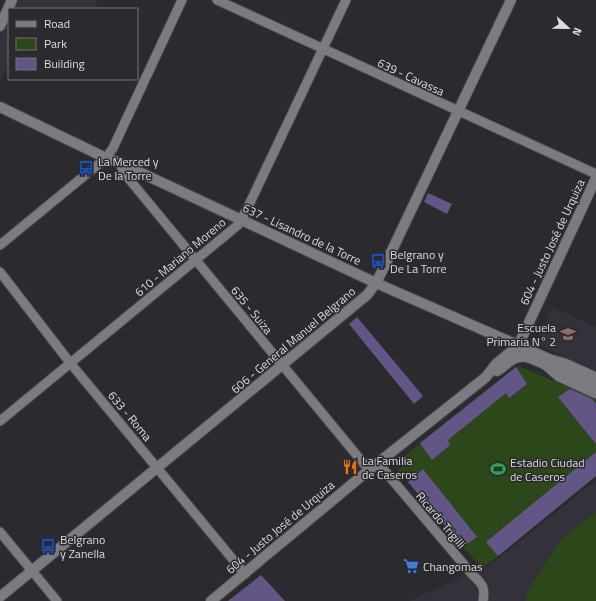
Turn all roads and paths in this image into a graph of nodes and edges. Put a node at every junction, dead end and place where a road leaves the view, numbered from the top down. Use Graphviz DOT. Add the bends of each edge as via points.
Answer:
graph roads {
  1 [pos="182,0"];
  2 [pos="217,0"];
  3 [pos="346,0"];
  4 [pos="511,0"];
  5 [pos="8,9"];
  6 [pos="0,26"];
  7 [pos="324,49"];
  8 [pos="0,107"];
  9 [pos="458,112"];
  10 [pos="106,158"];
  11 [pos="120,163"];
  12 [pos="596,174"];
  13 [pos="596,178"];
  14 [pos="242,220"];
  15 [pos="0,245"];
  16 [pos="196,260"];
  17 [pos="0,272"];
  18 [pos="376,283"];
  19 [pos="518,346"];
  20 [pos="545,361"];
  21 [pos="71,364"];
  22 [pos="282,366"];
  23 [pos="486,377"];
  24 [pos="596,377"];
  25 [pos="596,386"];
  26 [pos="596,394"];
  27 [pos="0,421"];
  28 [pos="378,463"];
  29 [pos="158,468"];
  30 [pos="369,470"];
  31 [pos="0,532"];
  32 [pos="32,571"];
  33 [pos="245,574"];
  34 [pos="0,597"];
  35 [pos="57,601"];
  36 [pos="211,601"];
  37 [pos="483,601"];
  1 -- 10 [label="street"];
  2 -- 7 [label="street, 639 - Cavassa"];
  3 -- 7 [label="street, 610 - Mariano Moreno"];
  4 -- 9 [label="street, 606 - General Manuel Belgrano"];
  5 -- 6 [label="street"];
  7 -- 9 [label="street, 639 - Cavassa"];
  7 -- 14 [label="street, 610 - Mariano Moreno"];
  8 -- 10 [label="street, 637 - Lisandro de la Torre"];
  9 -- 12 [label="street, 639 - Cavassa"];
  9 -- 18 [label="street, 606 - General Manuel Belgrano"];
  10 -- 11 [label="street, 637 - Lisandro de la Torre"];
  10 -- 15 [label="street"];
  11 -- 14 [label="street, 637 - Lisandro de la Torre"];
  11 -- 16 [label="street, 635 - Suiza" via="124,173"];
  13 -- 19 [label="street, 604 - Justo José de Urquiza"];
  14 -- 16 [label="street, 610 - Mariano Moreno"];
  14 -- 18 [label="street, 637 - Lisandro de la Torre"];
  16 -- 21 [label="street, 610 - Mariano Moreno"];
  16 -- 22 [label="street, 635 - Suiza"];
  17 -- 21 [label="street, 633 - Roma"];
  18 -- 19 [label="street, 637 - Lisandro de la Torre"];
  18 -- 22 [label="street, 606 - General Manuel Belgrano" via="367,295"];
  19 -- 20 [label="street, 637 - Lisandro de la Torre"];
  19 -- 23 [label="street, 604 - Justo José de Urquiza" via="496,364"];
  20 -- 23 [label="street" via="519,356"];
  20 -- 24 [label="street, 637 - Lisandro de la Torre" via="565,363"];
  20 -- 25 [label="street"];
  20 -- 26 [label="street, 637 - Lisandro de la Torre" via="559,377"];
  21 -- 27 [label="street, 610 - Mariano Moreno"];
  21 -- 29 [label="street, 633 - Roma"];
  22 -- 29 [label="street, 606 - General Manuel Belgrano"];
  22 -- 30 [label="street, 635 - Suiza"];
  23 -- 28 [label="street, 604 - Justo José de Urquiza"];
  28 -- 30 [label="street, 604 - Justo José de Urquiza"];
  28 -- 37 [label="street, Ricardo Trigilli" via="482,584"];
  29 -- 32 [label="street, 606 - General Manuel Belgrano"];
  29 -- 33 [label="street, 633 - Roma"];
  30 -- 33 [label="street, 604 - Justo José de Urquiza"];
  31 -- 32 [label="street"];
  32 -- 34 [label="street, 606 - General Manuel Belgrano"];
  32 -- 35 [label="street"];
  33 -- 36 [label="street, 604 - Justo José de Urquiza"];
}
